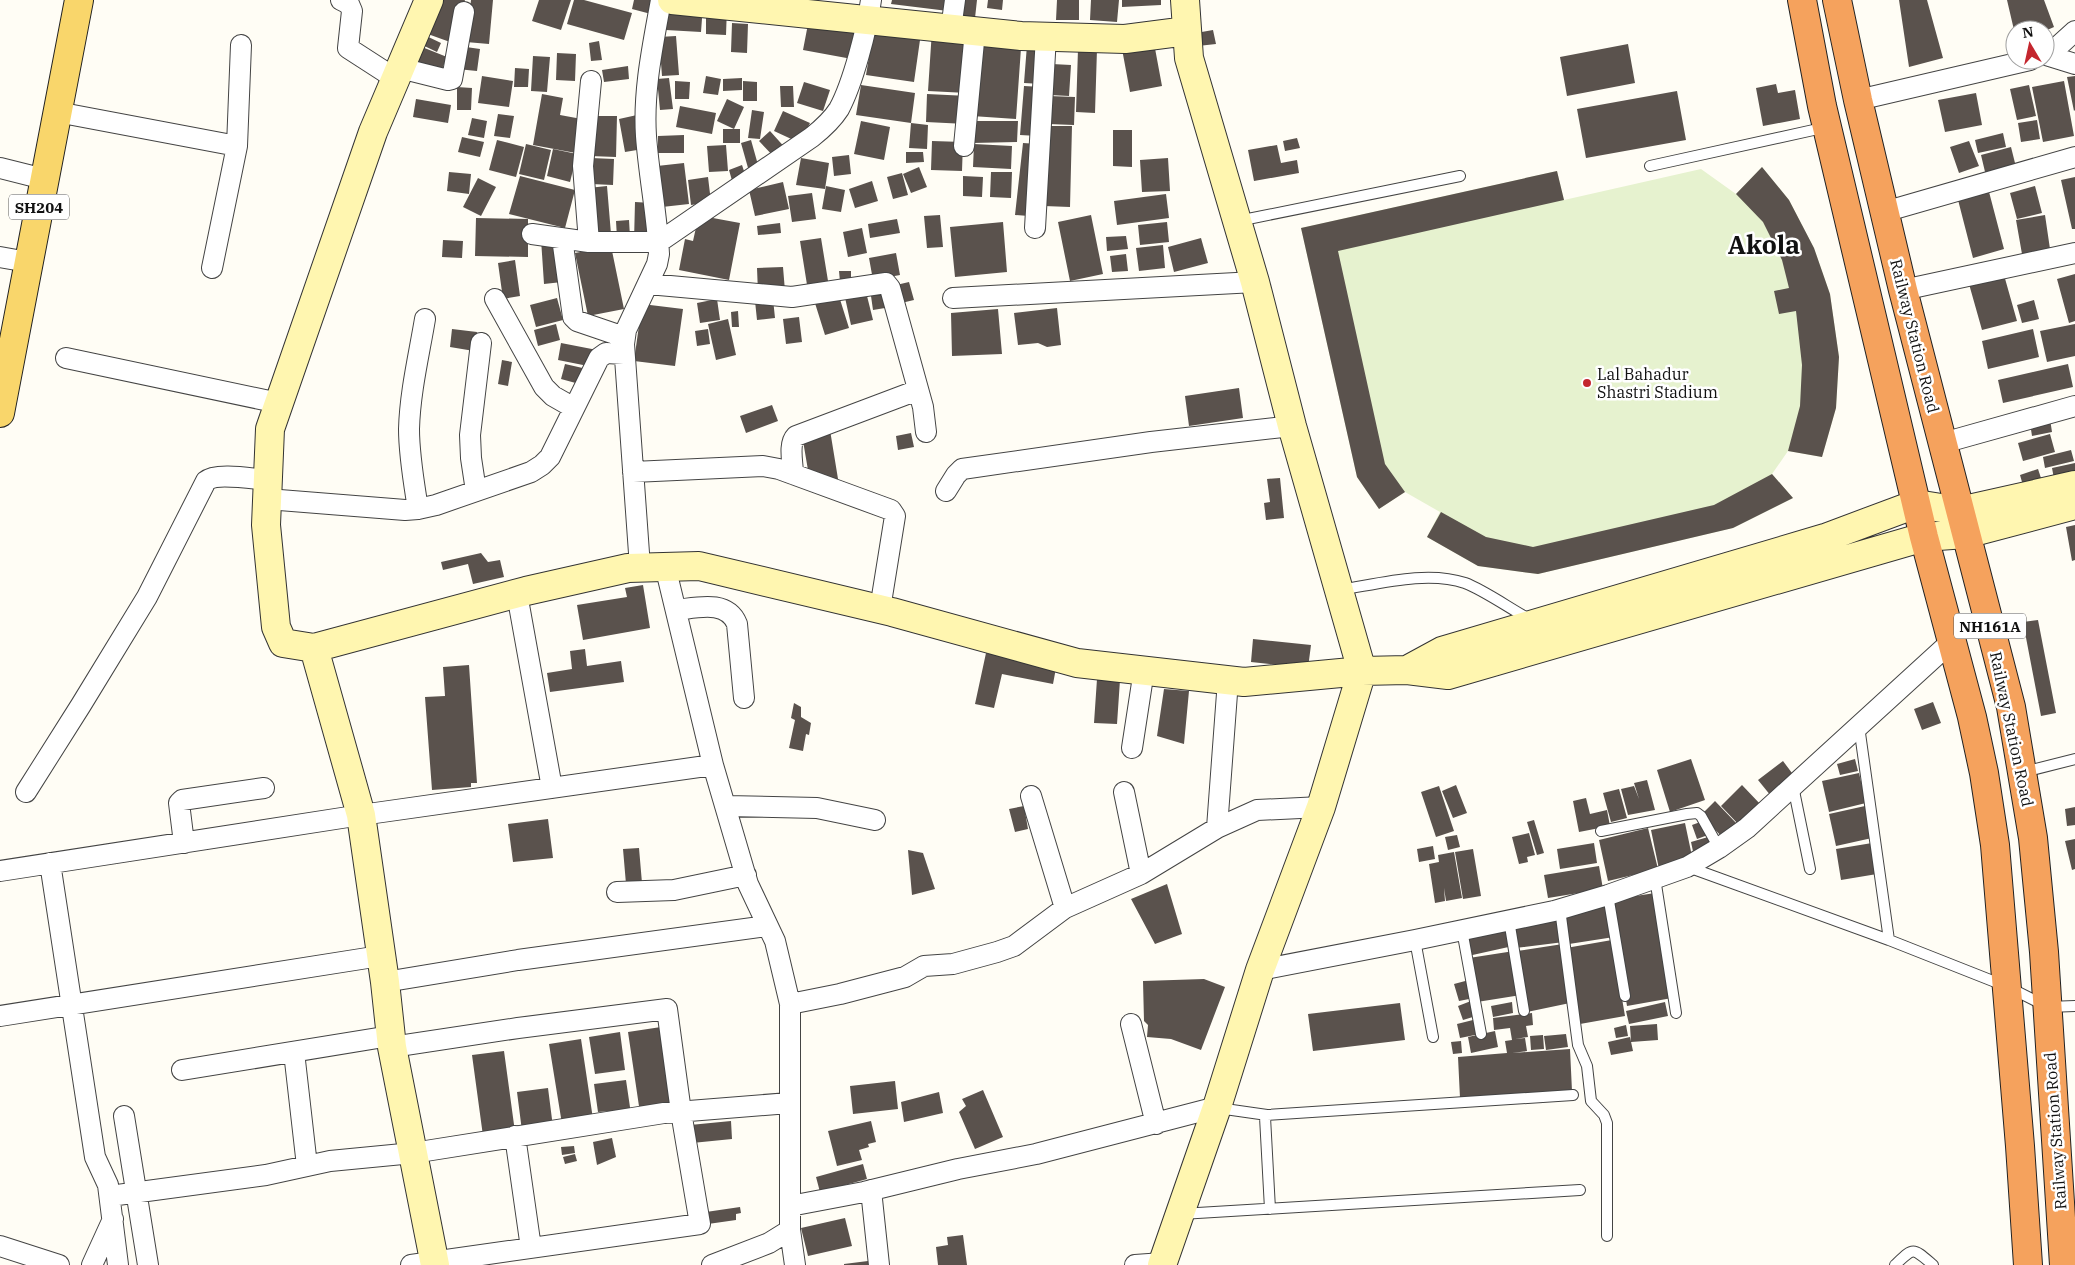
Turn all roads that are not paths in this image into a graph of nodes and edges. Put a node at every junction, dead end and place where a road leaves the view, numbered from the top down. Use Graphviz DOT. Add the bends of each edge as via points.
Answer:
graph roads {
  1 [pos="77,0"];
  2 [pos="341,0"];
  3 [pos="429,0"];
  4 [pos="661,0"];
  5 [pos="672,0"];
  6 [pos="955,0"];
  7 [pos="1185,0"];
  8 [pos="1802,0"];
  9 [pos="1837,0"];
  10 [pos="870,10"];
  11 [pos="464,12"];
  12 [pos="963,30"];
  13 [pos="1187,31"];
  14 [pos="2075,31"];
  15 [pos="1046,36"];
  16 [pos="241,45"];
  17 [pos="2055,49"];
  18 [pos="2055,58"];
  19 [pos="2075,64"];
  20 [pos="2005,66"];
  21 [pos="398,74"];
  22 [pos="591,81"];
  23 [pos="1858,100"];
  24 [pos="57,112"];
  25 [pos="1827,127"];
  26 [pos="237,146"];
  27 [pos="964,146"];
  28 [pos="2075,157"];
  29 [pos="1650,166"];
  30 [pos="0,168"];
  31 [pos="1460,176"];
  32 [pos="44,179"];
  33 [pos="1884,212"];
  34 [pos="1237,222"];
  35 [pos="1034,228"];
  36 [pos="532,234"];
  37 [pos="562,238"];
  38 [pos="589,242"];
  39 [pos="659,242"];
  40 [pos="2075,253"];
  41 [pos="0,257"];
  42 [pos="28,262"];
  43 [pos="212,268"];
  44 [pos="1255,282"];
  45 [pos="648,284"];
  46 [pos="1903,290"];
  47 [pos="953,298"];
  48 [pos="496,299"];
  49 [pos="9,318"];
  50 [pos="425,319"];
  51 [pos="481,343"];
  52 [pos="624,346"];
  53 [pos="66,358"];
  54 [pos="3,383"];
  55 [pos="918,390"];
  56 [pos="279,402"];
  57 [pos="2075,406"];
  58 [pos="574,408"];
  59 [pos="0,414"];
  60 [pos="1292,426"];
  61 [pos="926,432"];
  62 [pos="1943,443"];
  63 [pos="633,472"];
  64 [pos="793,474"];
  65 [pos="2075,485"];
  66 [pos="267,490"];
  67 [pos="476,491"];
  68 [pos="946,491"];
  69 [pos="1916,504"];
  70 [pos="2075,505"];
  71 [pos="418,509"];
  72 [pos="1963,522"];
  73 [pos="1924,537"];
  74 [pos="653,567"];
  75 [pos="1339,590"];
  76 [pos="1698,590"];
  77 [pos="517,594"];
  78 [pos="880,609"];
  79 [pos="676,610"];
  80 [pos="1536,623"];
  81 [pos="1952,641"];
  82 [pos="314,648"];
  83 [pos="1144,670"];
  84 [pos="1407,670"];
  85 [pos="1362,671"];
  86 [pos="1228,680"];
  87 [pos="744,698"];
  88 [pos="1859,726"];
  89 [pos="1132,748"];
  90 [pos="2075,758"];
  91 [pos="713,765"];
  92 [pos="2023,772"];
  93 [pos="1793,786"];
  94 [pos="264,788"];
  95 [pos="552,788"];
  96 [pos="26,792"];
  97 [pos="1124,792"];
  98 [pos="1031,796"];
  99 [pos="726,806"];
  100 [pos="1321,807"];
  101 [pos="361,816"];
  102 [pos="875,820"];
  103 [pos="1217,828"];
  104 [pos="1602,831"];
  105 [pos="184,842"];
  106 [pos="1719,848"];
  107 [pos="50,863"];
  108 [pos="1687,867"];
  109 [pos="1810,869"];
  110 [pos="0,871"];
  111 [pos="1141,874"];
  112 [pos="746,875"];
  113 [pos="1655,878"];
  114 [pos="617,892"];
  115 [pos="1608,894"];
  116 [pos="1065,908"];
  117 [pos="1560,909"];
  118 [pos="1509,920"];
  119 [pos="767,926"];
  120 [pos="1462,930"];
  121 [pos="1415,940"];
  122 [pos="1889,940"];
  123 [pos="382,969"];
  124 [pos="1260,970"];
  125 [pos="2008,987"];
  126 [pos="1625,996"];
  127 [pos="73,1004"];
  128 [pos="790,1004"];
  129 [pos="2075,1006"];
  130 [pos="2048,1007"];
  131 [pos="1524,1011"];
  132 [pos="1676,1013"];
  133 [pos="0,1016"];
  134 [pos="1131,1024"];
  135 [pos="1481,1034"];
  136 [pos="1433,1038"];
  137 [pos="391,1042"];
  138 [pos="294,1052"];
  139 [pos="182,1070"];
  140 [pos="1574,1096"];
  141 [pos="789,1103"];
  142 [pos="1217,1107"];
  143 [pos="681,1112"];
  144 [pos="1267,1115"];
  145 [pos="124,1116"];
  146 [pos="1156,1124"];
  147 [pos="515,1136"];
  148 [pos="413,1153"];
  149 [pos="307,1166"];
  150 [pos="871,1190"];
  151 [pos="1580,1190"];
  152 [pos="137,1192"];
  153 [pos="110,1196"];
  154 [pos="790,1206"];
  155 [pos="1270,1209"];
  156 [pos="1180,1214"];
  157 [pos="113,1218"];
  158 [pos="790,1230"];
  159 [pos="1607,1236"];
  160 [pos="0,1246"];
  161 [pos="531,1248"];
  162 [pos="427,1264"];
  163 [pos="1162,1264"];
  164 [pos="59,1265"];
  165 [pos="92,1265"];
  166 [pos="118,1265"];
  167 [pos="148,1265"];
  168 [pos="712,1265"];
  169 [pos="795,1265"];
  170 [pos="880,1265"];
  171 [pos="1135,1265"];
  172 [pos="1895,1265"];
  173 [pos="1933,1265"];
  174 [pos="2028,1265"];
  175 [pos="2064,1265"];
  1 -- 24 [label="main road, SH204"];
  2 -- 21 [label="street" via="352,10 348,48"];
  3 -- 21 [label="street"];
  4 -- 39 [label="street" via="646,102 646,136"];
  5 -- 10 [label="street"];
  6 -- 12 [label="street"];
  7 -- 13 [label="street"];
  8 -- 25 [label="highway, NH161A"];
  9 -- 23 [label="highway, Railway Station Road / NH161A"];
  10 -- 12 [label="street"];
  10 -- 39 [label="street" via="845,95 826,126"];
  11 -- 21 [label="street" via="452,79"];
  12 -- 15 [label="street"];
  12 -- 27 [label="street"];
  13 -- 15 [label="street" via="1125,39"];
  13 -- 34 [label="street" via="1189,58"];
  14 -- 17 [label="street"];
  15 -- 35 [label="street"];
  16 -- 26 [label="street"];
  18 -- 19 [label="street"];
  20 -- 23 [label="street"];
  21 -- 56 [label="street" via="372,132"];
  22 -- 38 [label="street" via="583,166"];
  23 -- 33 [label="highway, Railway Station Road / NH161A"];
  24 -- 26 [label="street"];
  24 -- 32 [label="main road, SH204"];
  25 -- 29 [label="lane"];
  25 -- 69 [label="highway, NH161A"];
  26 -- 43 [label="street"];
  28 -- 33 [label="street"];
  30 -- 32 [label="street"];
  31 -- 34 [label="lane"];
  32 -- 42 [label="main road, SH204"];
  33 -- 46 [label="highway, Railway Station Road / NH161A"];
  34 -- 44 [label="street"];
  36 -- 37 [label="street"];
  37 -- 38 [label="street"];
  37 -- 52 [label="street" via="573,317"];
  38 -- 39 [label="street"];
  39 -- 45 [label="street" via="657,264"];
  40 -- 46 [label="street"];
  41 -- 42 [label="street"];
  42 -- 49 [label="main road, SH204"];
  44 -- 47 [label="street"];
  44 -- 60 [label="street"];
  45 -- 52 [label="street"];
  45 -- 55 [label="street" via="792,297 886,283"];
  46 -- 62 [label="highway, Railway Station Road / NH161A"];
  48 -- 58 [label="street" via="544,386 553,396"];
  49 -- 54 [label="main road, SH204"];
  50 -- 71 [label="street" via="409,429"];
  51 -- 67 [label="street" via="470,435"];
  52 -- 58 [label="street" via="599,358"];
  52 -- 63 [label="street"];
  53 -- 56 [label="street"];
  54 -- 59 [label="main road, SH204"];
  55 -- 61 [label="street"];
  55 -- 64 [label="street" via="796,436 792,445"];
  56 -- 66 [label="street" via="270,429"];
  57 -- 62 [label="street"];
  58 -- 67 [label="street" via="550,457 542,465"];
  60 -- 68 [label="street" via="962,469"];
  60 -- 75 [label="street"];
  62 -- 72 [label="highway, Railway Station Road / NH161A"];
  63 -- 64 [label="street" via="763,466"];
  63 -- 74 [label="street"];
  64 -- 78 [label="street" via="894,512"];
  65 -- 72 [label="street"];
  66 -- 71 [label="street" via="404,510"];
  66 -- 82 [label="street" via="266,525 276,628 283,643"];
  66 -- 96 [label="street" via="219,476 206,481 147,597"];
  67 -- 71 [label="street"];
  69 -- 72 [label="street"];
  69 -- 73 [label="highway, NH161A"];
  69 -- 76 [label="street"];
  70 -- 72 [label="street"];
  72 -- 73 [label="street"];
  72 -- 92 [label="highway, Railway Station Road / NH161A" via="2011,707"];
  73 -- 76 [label="street"];
  73 -- 81 [label="highway, NH161A"];
  74 -- 77 [label="street" via="628,568"];
  74 -- 78 [label="street" via="699,566"];
  74 -- 79 [label="street"];
  75 -- 80 [label="lane" via="1444,578 1466,584"];
  75 -- 85 [label="street"];
  76 -- 80 [label="street"];
  76 -- 84 [label="street" via="1448,675"];
  77 -- 82 [label="street"];
  77 -- 95 [label="street"];
  78 -- 83 [label="street" via="1077,663"];
  79 -- 87 [label="street" via="711,606 732,615 737,624"];
  79 -- 91 [label="street"];
  80 -- 84 [label="street" via="1442,650"];
  81 -- 88 [label="street"];
  81 -- 125 [label="highway, NH161A" via="1986,782 1996,845"];
  82 -- 101 [label="street"];
  83 -- 86 [label="street"];
  83 -- 89 [label="street"];
  84 -- 85 [label="street"];
  85 -- 86 [label="street" via="1244,682"];
  85 -- 100 [label="street"];
  86 -- 103 [label="street"];
  88 -- 93 [label="street"];
  88 -- 122 [label="lane"];
  90 -- 92 [label="lane"];
  91 -- 95 [label="street"];
  91 -- 99 [label="street"];
  92 -- 130 [label="highway, Railway Station Road / NH161A" via="2033,838"];
  93 -- 106 [label="street" via="1747,828"];
  93 -- 109 [label="lane"];
  94 -- 105 [label="street" via="182,800 179,804"];
  95 -- 101 [label="street"];
  97 -- 111 [label="street"];
  98 -- 116 [label="street"];
  99 -- 102 [label="street" via="817,808"];
  99 -- 112 [label="street"];
  100 -- 103 [label="street" via="1257,810"];
  100 -- 124 [label="street"];
  101 -- 105 [label="street"];
  101 -- 123 [label="street"];
  103 -- 111 [label="street"];
  104 -- 106 [label="lane" via="1697,813"];
  105 -- 107 [label="street"];
  106 -- 108 [label="street"];
  107 -- 110 [label="street"];
  107 -- 127 [label="street"];
  108 -- 113 [label="street"];
  108 -- 122 [label="lane"];
  111 -- 116 [label="street"];
  112 -- 114 [label="street" via="674,890"];
  112 -- 119 [label="street"];
  113 -- 115 [label="street"];
  113 -- 132 [label="lane"];
  115 -- 117 [label="street"];
  115 -- 126 [label="lane"];
  116 -- 128 [label="street" via="1014,946 997,952 954,964 924,966 905,977"];
  117 -- 118 [label="street"];
  117 -- 159 [label="lane" via="1578,1045 1587,1066 1591,1101 1607,1123"];
  118 -- 120 [label="street"];
  118 -- 131 [label="lane"];
  119 -- 123 [label="street" via="518,960"];
  119 -- 128 [label="street"];
  120 -- 121 [label="street"];
  120 -- 135 [label="lane"];
  121 -- 124 [label="street"];
  121 -- 136 [label="lane"];
  122 -- 125 [label="lane"];
  123 -- 127 [label="street"];
  123 -- 137 [label="street"];
  124 -- 142 [label="street"];
  125 -- 130 [label="lane"];
  125 -- 174 [label="highway, NH161A"];
  127 -- 133 [label="street"];
  127 -- 153 [label="street" via="95,1157"];
  128 -- 141 [label="street"];
  129 -- 130 [label="lane"];
  130 -- 175 [label="highway, Railway Station Road / NH161A"];
  134 -- 146 [label="street"];
  137 -- 138 [label="street"];
  137 -- 143 [label="street" via="668,1009"];
  137 -- 148 [label="street"];
  138 -- 139 [label="street"];
  138 -- 149 [label="street"];
  140 -- 144 [label="lane"];
  141 -- 143 [label="street"];
  141 -- 154 [label="street"];
  142 -- 144 [label="lane"];
  142 -- 146 [label="street"];
  142 -- 156 [label="street"];
  143 -- 147 [label="street"];
  143 -- 161 [label="street" via="700,1224"];
  144 -- 155 [label="lane"];
  145 -- 152 [label="street"];
  146 -- 150 [label="street"];
  147 -- 148 [label="street"];
  147 -- 161 [label="street"];
  148 -- 149 [label="street"];
  148 -- 162 [label="street"];
  149 -- 152 [label="street" via="266,1175"];
  150 -- 154 [label="street"];
  150 -- 170 [label="street"];
  151 -- 155 [label="lane"];
  152 -- 153 [label="street"];
  152 -- 167 [label="street"];
  153 -- 157 [label="street"];
  154 -- 158 [label="street"];
  155 -- 156 [label="lane"];
  156 -- 163 [label="street"];
  157 -- 165 [label="street"];
  157 -- 166 [label="street"];
  158 -- 168 [label="street" via="769,1243"];
  158 -- 169 [label="street"];
  160 -- 164 [label="street"];
  161 -- 162 [label="street"];
  163 -- 171 [label="street"];
  172 -- 173 [label="lane" via="1905,1254 1914,1251"];
}
